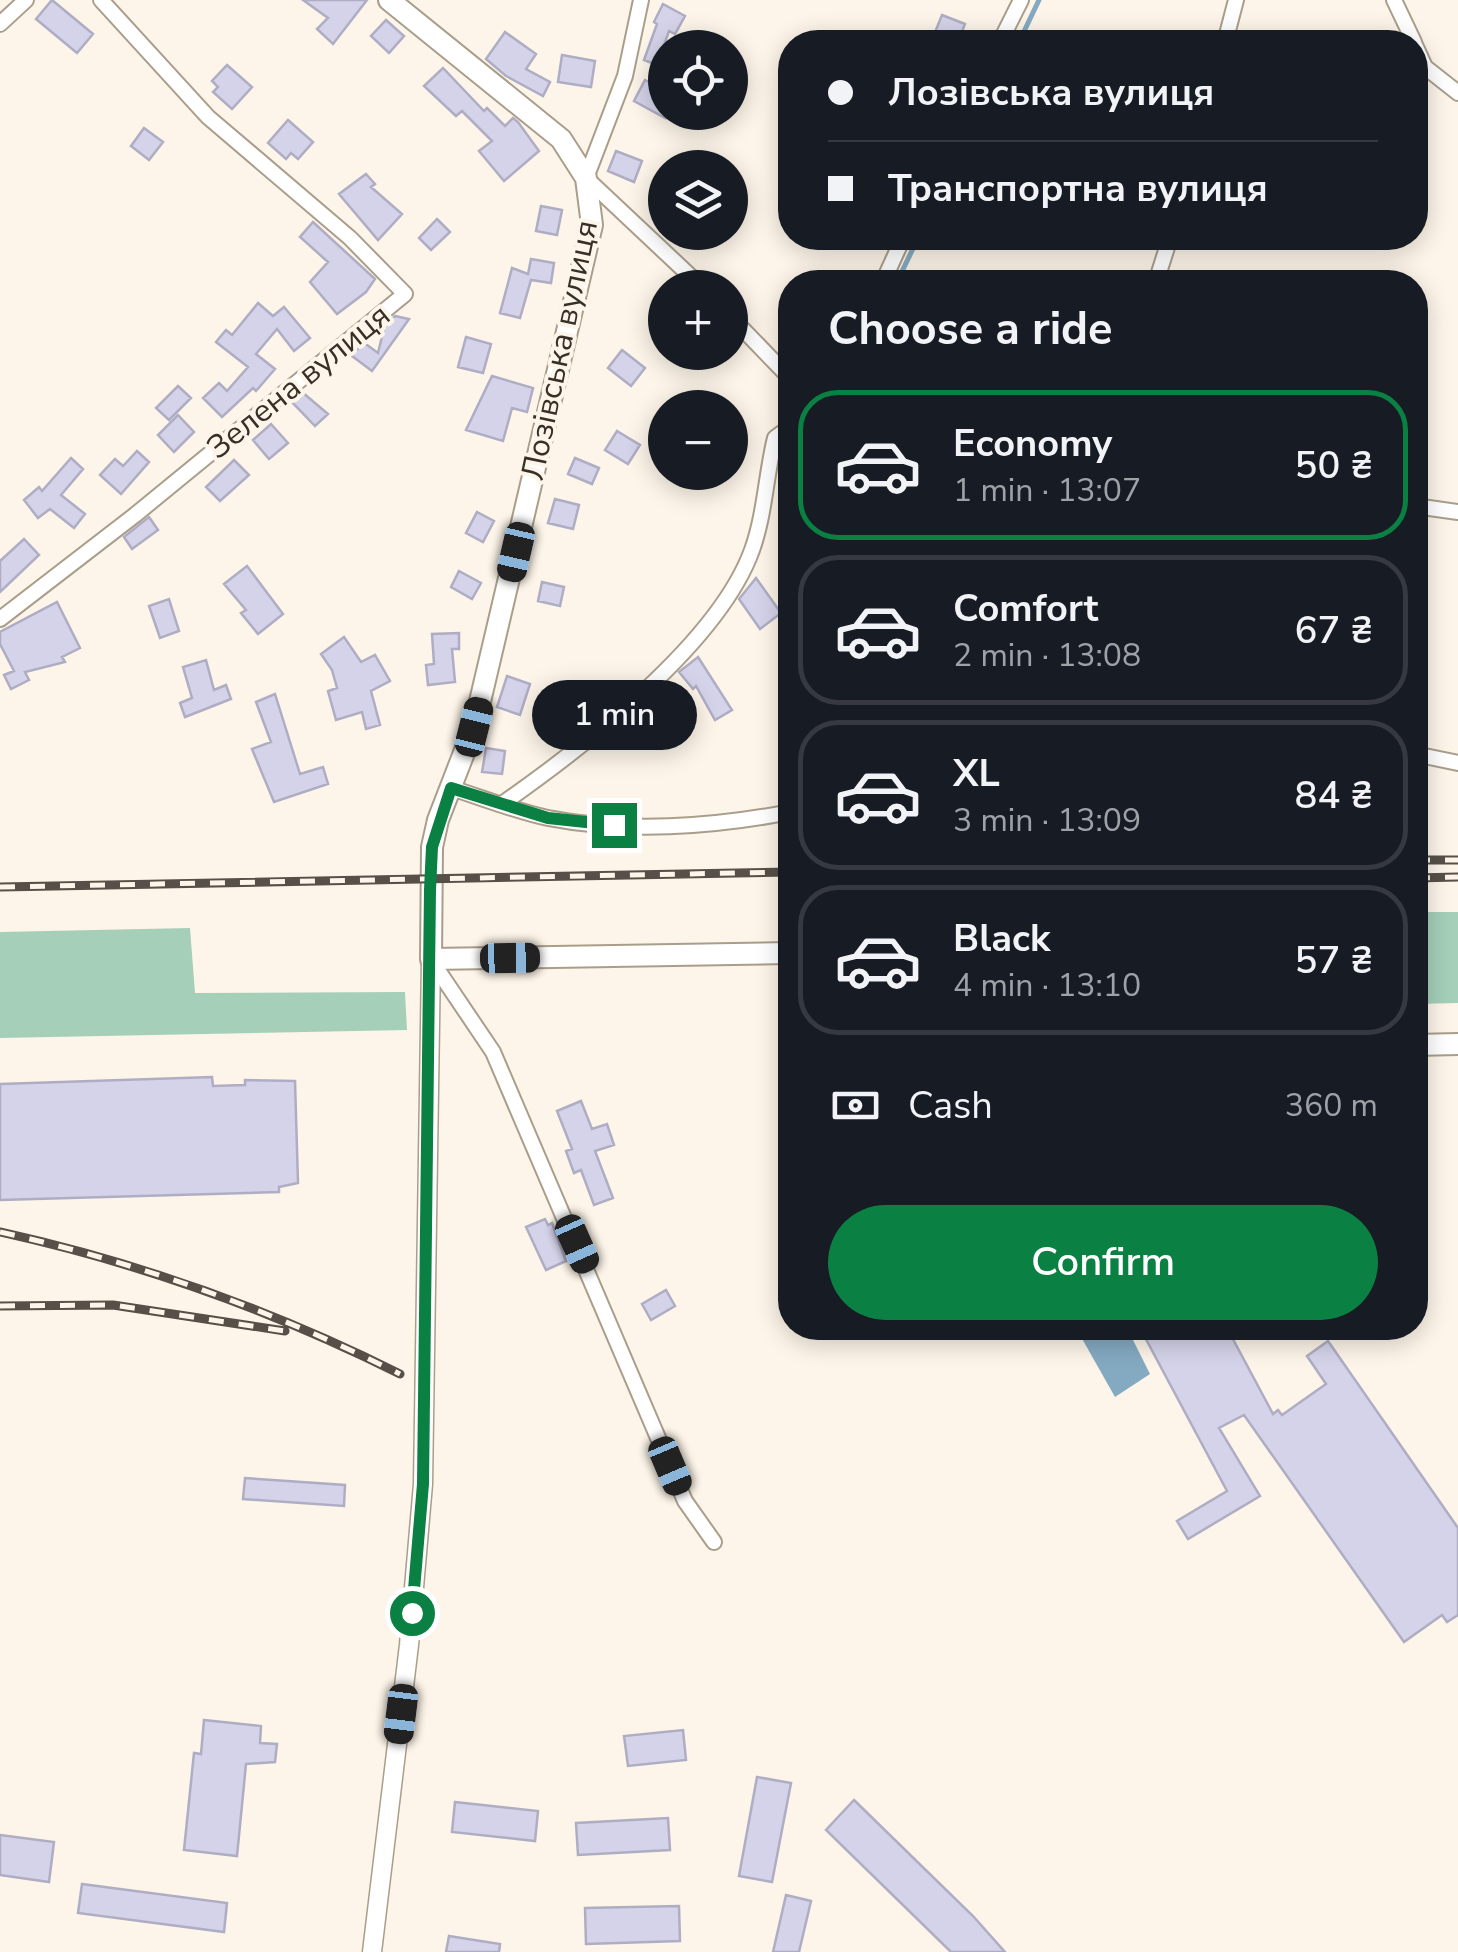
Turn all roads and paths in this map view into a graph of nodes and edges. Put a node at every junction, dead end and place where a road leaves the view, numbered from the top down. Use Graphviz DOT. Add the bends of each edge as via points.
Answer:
graph roads {
  1 [pos="26,0"];
  2 [pos="101,0"];
  3 [pos="389,0"];
  4 [pos="641,0"];
  5 [pos="1021,0"];
  6 [pos="1236,0"];
  7 [pos="1394,0"];
  8 [pos="0,24"];
  9 [pos="1006,30"];
  10 [pos="1228,30"];
  11 [pos="1408,30"];
  12 [pos="1428,70"];
  13 [pos="1458,94"];
  14 [pos="586,178"];
  15 [pos="684,270"];
  16 [pos="748,335"];
  17 [pos="778,366"];
  18 [pos="778,436"];
  19 [pos="1428,508"];
  20 [pos="1458,512"];
  21 [pos="0,619"];
  22 [pos="1428,757"];
  23 [pos="1458,763"];
  24 [pos="451,788"];
  25 [pos="502,804"];
  26 [pos="778,814"];
  27 [pos="778,953"];
  28 [pos="431,959"];
  29 [pos="1458,1044"];
  30 [pos="1428,1045"];
  31 [pos="714,1542"];
  32 [pos="372,1952"];
  1 -- 8 [label="street"];
  2 -- 21 [label="street, Зелена вулиця" via="208,117 405,294"];
  3 -- 14 [label="main road" via="561,139"];
  4 -- 14 [label="street, Лозівська вулиця" via="625,76"];
  5 -- 9 [label="street"];
  6 -- 10 [label="street"];
  7 -- 11 [label="street"];
  12 -- 13 [label="street"];
  14 -- 15 [label="street"];
  14 -- 24 [label="main road, Лозівська вулиця" via="592,225 491,662"];
  16 -- 17 [label="street"];
  18 -- 25 [label="street" via="752,551 725,603 594,738"];
  19 -- 20 [label="street"];
  22 -- 23 [label="street"];
  24 -- 25 [label="street"];
  24 -- 28 [label="main road, Лозівська вулиця" via="432,847"];
  25 -- 26 [label="street" via="548,818 614,825"];
  27 -- 28 [label="main road"];
  28 -- 31 [label="street" via="493,1052 685,1501"];
  28 -- 32 [label="street, Лозівська вулиця" via="423,1484"];
  29 -- 30 [label="main road"];
}
